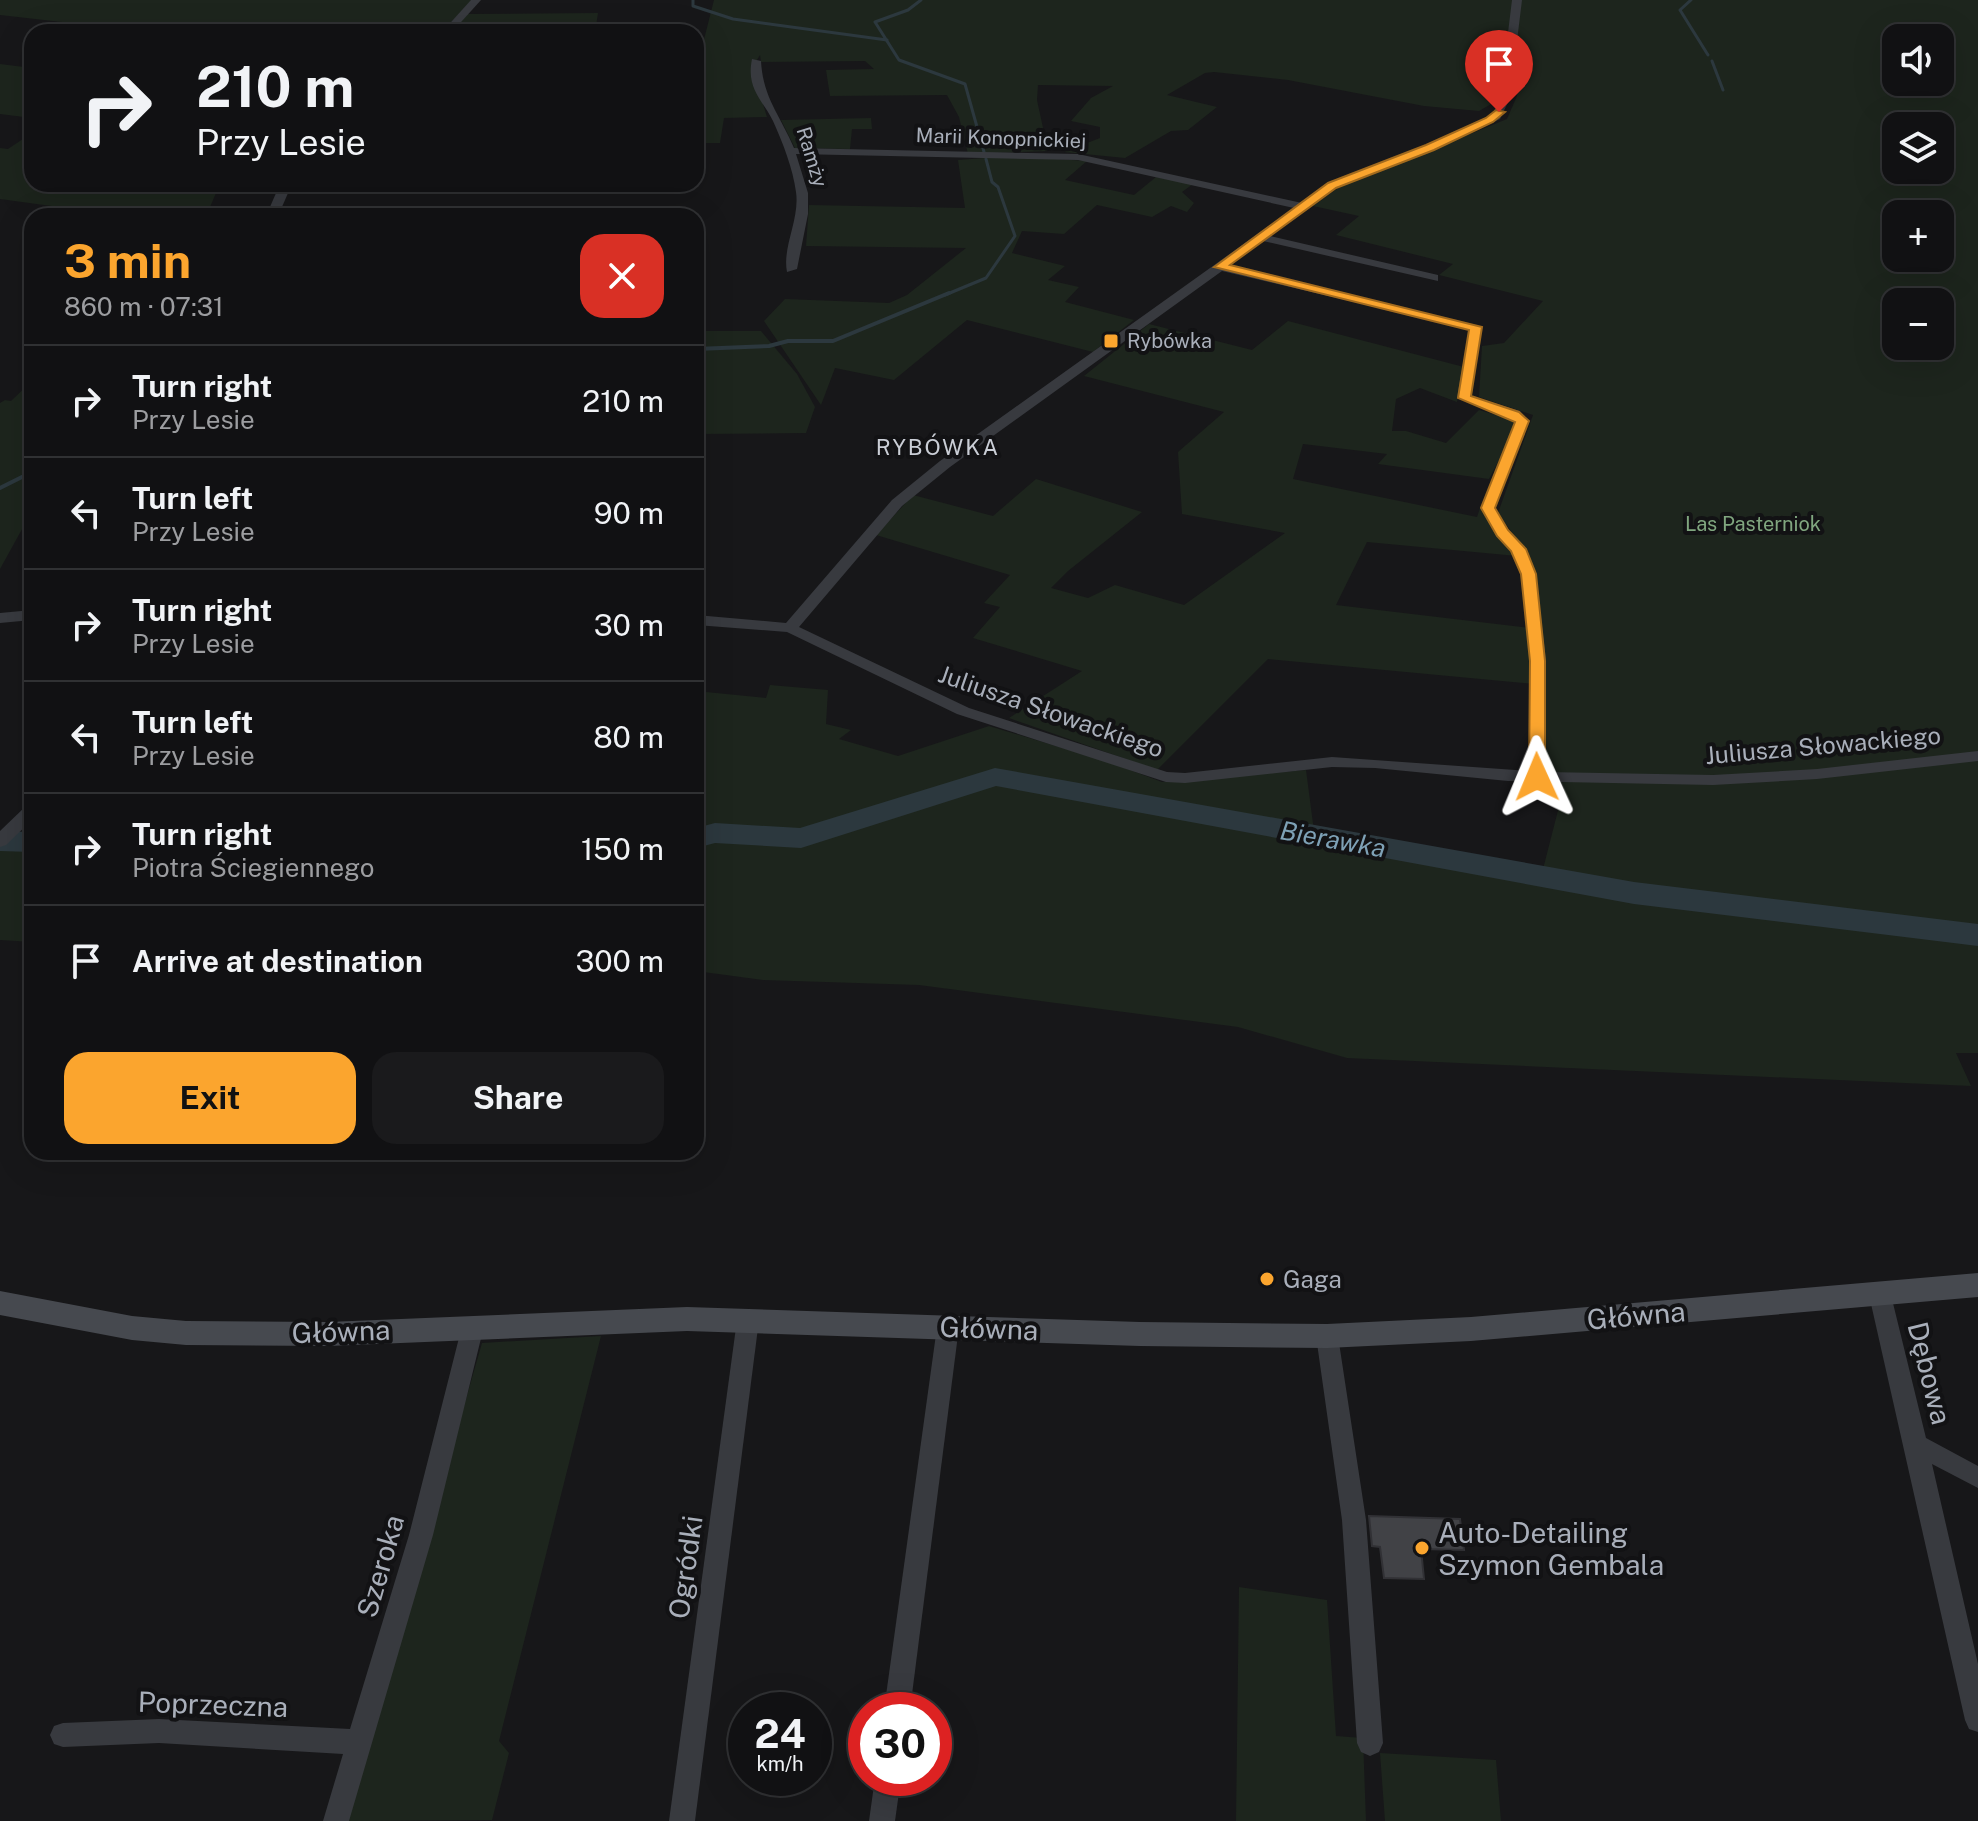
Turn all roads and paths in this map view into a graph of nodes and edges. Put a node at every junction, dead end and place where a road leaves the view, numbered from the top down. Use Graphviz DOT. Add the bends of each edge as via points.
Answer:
graph roads {
  1 [pos="476,0"];
  2 [pos="1517,0"];
  3 [pos="454,24"];
  4 [pos="756,61"];
  5 [pos="790,151"];
  6 [pos="1302,206"];
  7 [pos="1260,237"];
  8 [pos="1220,267"];
  9 [pos="791,269"];
  10 [pos="1434,278"];
  11 [pos="24,616"];
  12 [pos="0,618"];
  13 [pos="704,621"];
  14 [pos="790,628"];
  15 [pos="1978,756"];
  16 [pos="1537,777"];
  17 [pos="24,818"];
  18 [pos="0,841"];
  19 [pos="1978,1285"];
  20 [pos="1880,1295"];
  21 [pos="0,1303"];
  22 [pos="748,1320"];
  23 [pos="473,1326"];
  24 [pos="948,1327"];
  25 [pos="1327,1336"];
  26 [pos="1916,1444"];
  27 [pos="1978,1478"];
  28 [pos="899,1692"];
  29 [pos="1978,1720"];
  30 [pos="63,1735"];
  31 [pos="360,1742"];
  32 [pos="1370,1743"];
  33 [pos="885,1796"];
  34 [pos="336,1821"];
  35 [pos="682,1821"];
  36 [pos="882,1821"];
  1 -- 3 [label="street"];
  2 -- 6 [label="street" via="1505,98 1496,117 1332,186"];
  4 -- 5 [label="street, Ramży" via="764,103"];
  5 -- 6 [label="street, Marii Konopnickiej" via="1078,157"];
  5 -- 9 [label="street, Ramży" via="802,193"];
  6 -- 7 [label="street"];
  7 -- 8 [label="street"];
  7 -- 10 [label="street"];
  8 -- 14 [label="street" via="919,483"];
  8 -- 16 [label="street" via="1476,327 1464,398 1522,421 1488,508 1529,574 1538,661"];
  11 -- 12 [label="street"];
  13 -- 14 [label="street, Juliusza Słowackiego"];
  14 -- 16 [label="street, Juliusza Słowackiego" via="963,711 1166,777 1332,762"];
  15 -- 16 [label="street, Juliusza Słowackiego" via="1755,779"];
  17 -- 18 [label="street"];
  19 -- 20 [label="main road, Główna"];
  20 -- 25 [label="main road, Główna"];
  20 -- 26 [label="street, Dębowa"];
  21 -- 23 [label="main road, Główna" via="186,1333 328,1334"];
  22 -- 23 [label="main road, Główna"];
  22 -- 24 [label="main road, Główna"];
  22 -- 35 [label="street, Ogródki"];
  23 -- 31 [label="street, Szeroka" via="421,1535"];
  24 -- 25 [label="main road, Główna"];
  24 -- 28 [label="street"];
  25 -- 32 [label="street" via="1354,1520"];
  26 -- 27 [label="street, Dębowa"];
  26 -- 29 [label="street"];
  30 -- 31 [label="street, Poprzeczna" via="159,1731"];
  31 -- 34 [label="street, Szeroka"];
  33 -- 36 [label="street"];
}
